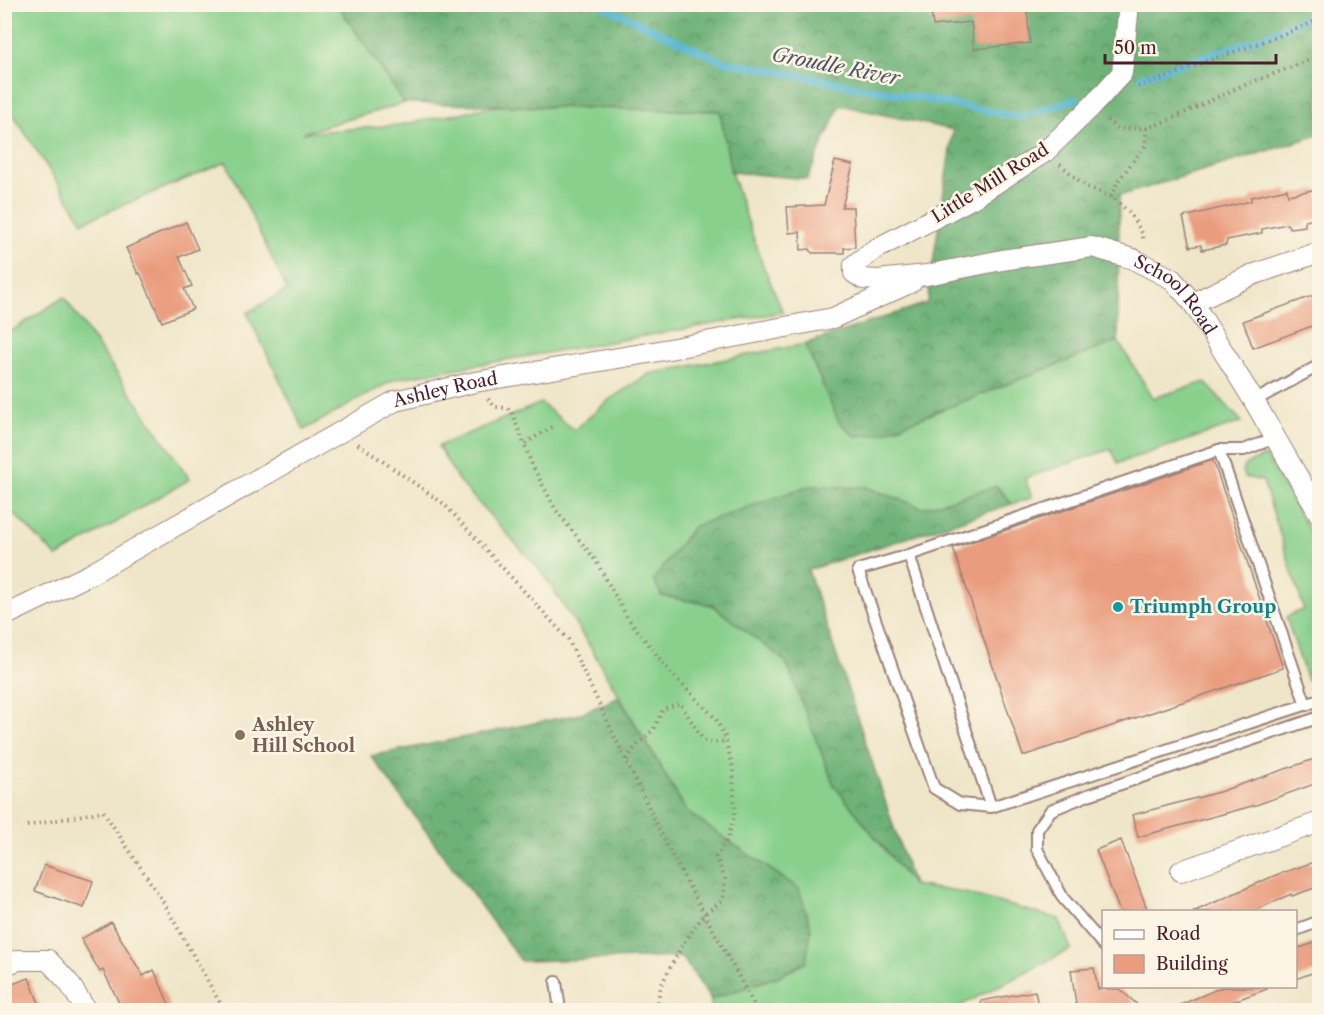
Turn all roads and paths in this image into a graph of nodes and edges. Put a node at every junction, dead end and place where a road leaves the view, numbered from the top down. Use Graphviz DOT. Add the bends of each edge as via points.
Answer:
graph roads {
  1 [pos="1129,4"];
  2 [pos="1320,19"];
  3 [pos="1320,56"];
  4 [pos="1130,92"];
  5 [pos="1091,107"];
  6 [pos="1147,128"];
  7 [pos="1045,152"];
  8 [pos="1112,197"];
  9 [pos="1143,234"];
  10 [pos="1320,252"];
  11 [pos="927,275"];
  12 [pos="1193,303"];
  13 [pos="1320,365"];
  14 [pos="487,380"];
  15 [pos="1254,401"];
  16 [pos="554,426"];
  17 [pos="340,432"];
  18 [pos="1275,438"];
  19 [pos="525,443"];
  20 [pos="1219,450"];
  21 [pos="1320,515"];
  22 [pos="909,555"];
  23 [pos="4,616"];
  24 [pos="1320,700"];
  25 [pos="1306,705"];
  26 [pos="1320,717"];
  27 [pos="726,741"];
  28 [pos="627,761"];
  29 [pos="991,807"];
  30 [pos="1320,822"];
  31 [pos="27,826"];
  32 [pos="1181,871"];
  33 [pos="704,914"];
  34 [pos="1320,921"];
  35 [pos="1297,930"];
  36 [pos="1102,944"];
  37 [pos="4,965"];
  38 [pos="556,982"];
  39 [pos="86,1011"];
  40 [pos="224,1011"];
  41 [pos="560,1011"];
  42 [pos="660,1011"];
  43 [pos="757,1011"];
  1 -- 5 [label="street, Little Mill Road" via="1122,74"];
  2 -- 4 [label="path" via="1283,36 1144,83"];
  3 -- 6 [label="path"];
  5 -- 6 [label="path" via="1118,129"];
  5 -- 7 [label="street, Little Mill Road"];
  6 -- 8 [label="path" via="1146,146 1116,182"];
  7 -- 8 [label="path" via="1085,186"];
  7 -- 11 [label="street, Little Mill Road" via="854,265 854,273 863,279"];
  8 -- 9 [label="path" via="1129,212"];
  10 -- 12 [label="street" via="1252,274"];
  11 -- 12 [label="street, School Road" via="1092,247 1133,259 1172,279"];
  11 -- 14 [label="street, Ashley Road" via="833,318"];
  12 -- 15 [label="street, School Road"];
  13 -- 15 [label="lane"];
  14 -- 17 [label="street, Ashley Road" via="395,401"];
  14 -- 19 [label="path" via="488,401 495,407 508,408"];
  15 -- 18 [label="street, School Road"];
  16 -- 19 [label="path"];
  17 -- 23 [label="street, Ashley Road" via="89,575"];
  17 -- 28 [label="path" via="444,504 568,639"];
  18 -- 20 [label="lane" via="1244,450"];
  18 -- 21 [label="street, School Road"];
  19 -- 27 [label="path" via="556,510 596,561 627,617 671,674 716,719"];
  20 -- 22 [label="lane"];
  20 -- 25 [label="lane"];
  22 -- 29 [label="lane"];
  22 -- 29 [label="lane" via="858,570 933,788 960,804"];
  24 -- 25 [label="lane"];
  25 -- 29 [label="lane"];
  26 -- 36 [label="lane" via="1051,810 1037,830 1037,849 1064,898"];
  27 -- 28 [label="path" via="704,740 680,703 663,709 654,729 634,747"];
  27 -- 33 [label="path" via="733,768 735,815 728,840 716,857 724,879 723,900"];
  28 -- 33 [label="path"];
  30 -- 32 [label="street"];
  31 -- 40 [label="path" via="103,811 162,900"];
  33 -- 42 [label="path" via="661,985"];
  33 -- 43 [label="path"];
  34 -- 35 [label="lane"];
  37 -- 39 [label="street" via="19,960 48,960"];
  38 -- 41 [label="lane"];
}
